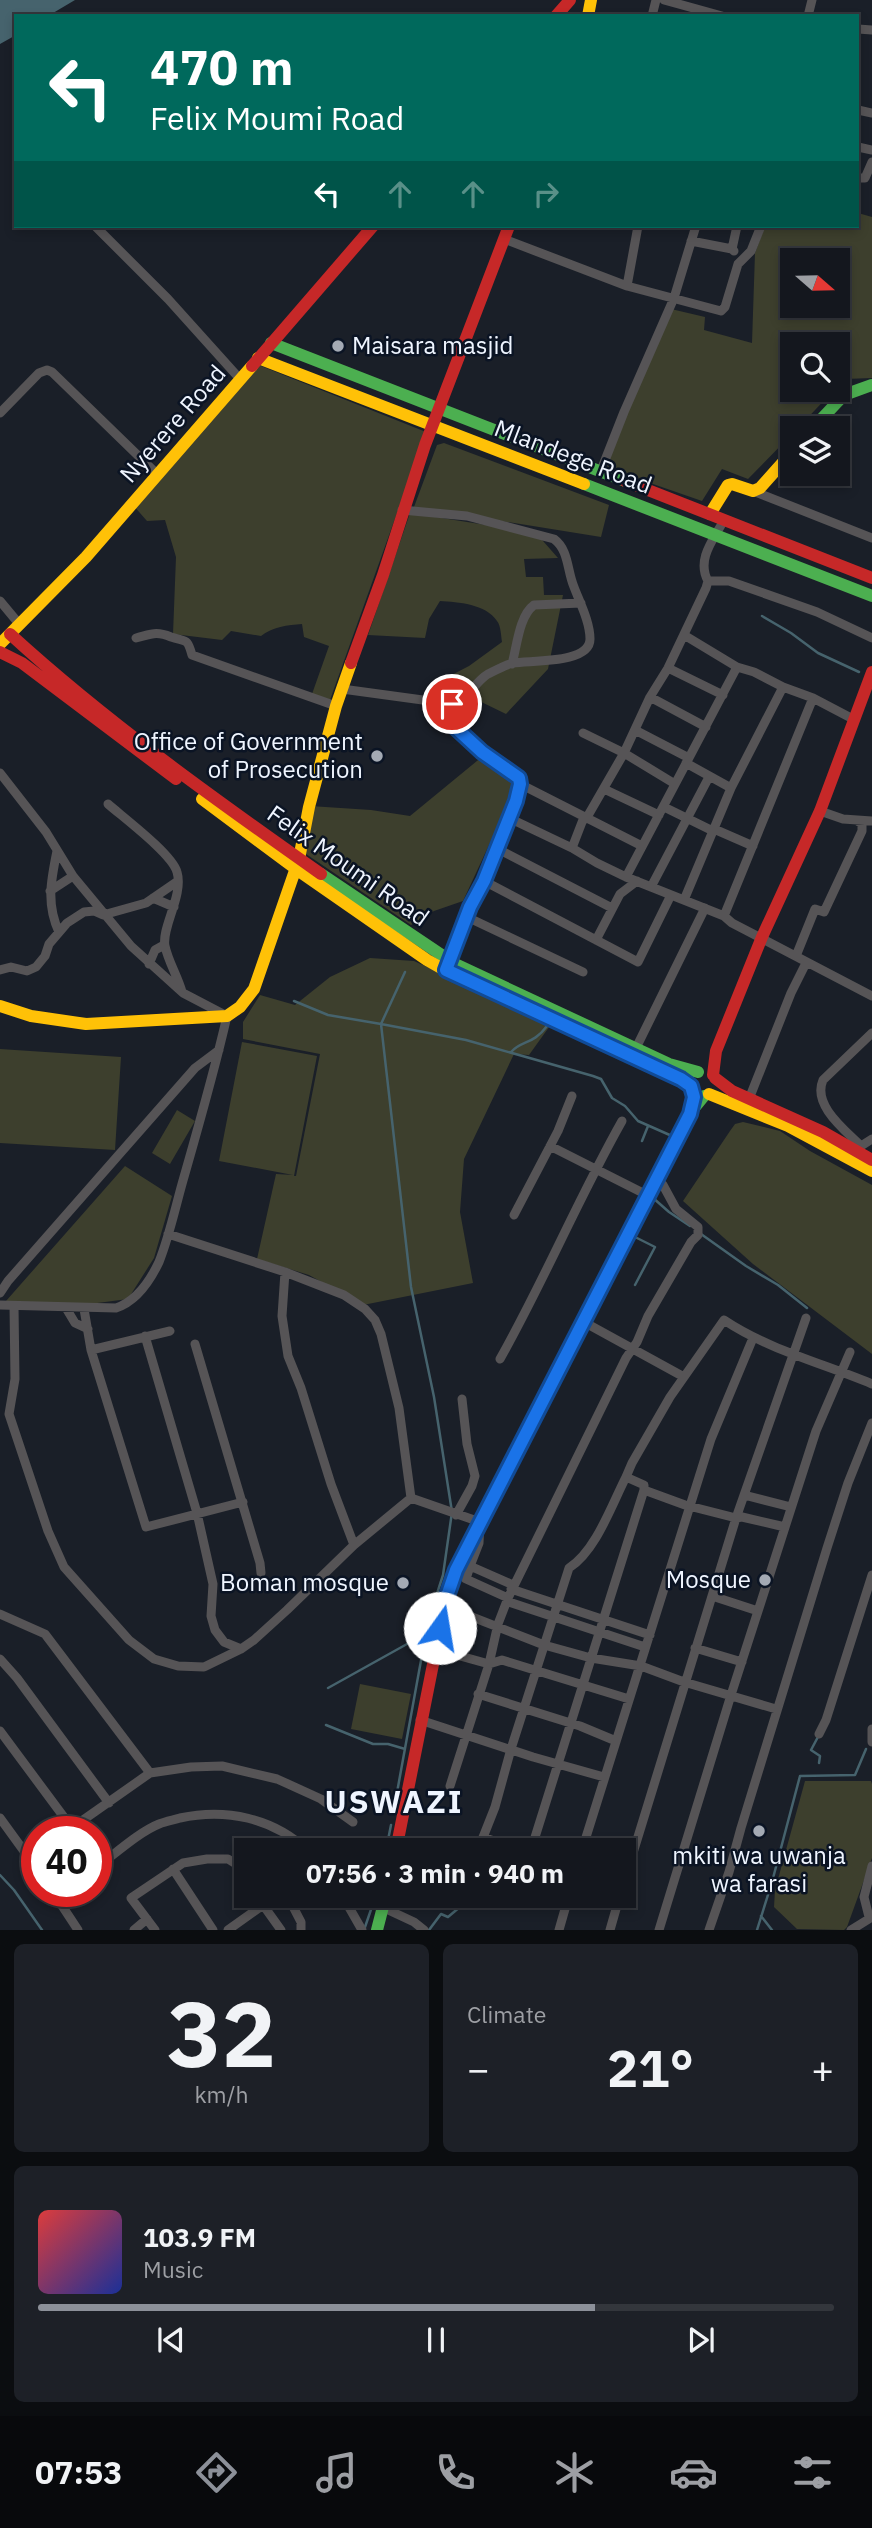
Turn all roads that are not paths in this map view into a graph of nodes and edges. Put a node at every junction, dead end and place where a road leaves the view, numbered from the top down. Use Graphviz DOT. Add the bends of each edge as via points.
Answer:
graph roads {
  1 [pos="570,0"];
  2 [pos="664,0"];
  3 [pos="558,14"];
  4 [pos="715,14"];
  5 [pos="872,162"];
  6 [pos="859,178"];
  7 [pos="97,228"];
  8 [pos="371,228"];
  9 [pos="508,228"];
  10 [pos="638,228"];
  11 [pos="737,228"];
  12 [pos="760,228"];
  13 [pos="695,229"];
  14 [pos="504,239"];
  15 [pos="691,241"];
  16 [pos="732,249"];
  17 [pos="746,255"];
  18 [pos="627,286"];
  19 [pos="674,298"];
  20 [pos="271,343"];
  21 [pos="258,358"];
  22 [pos="240,379"];
  23 [pos="872,386"];
  24 [pos="438,409"];
  25 [pos="0,413"];
  26 [pos="823,416"];
  27 [pos="432,425"];
  28 [pos="780,466"];
  29 [pos="600,473"];
  30 [pos="157,474"];
  31 [pos="753,491"];
  32 [pos="660,495"];
  33 [pos="402,510"];
  34 [pos="654,511"];
  35 [pos="710,514"];
  36 [pos="724,520"];
  37 [pos="716,535"];
  38 [pos="769,538"];
  39 [pos="872,538"];
  40 [pos="762,553"];
  41 [pos="825,559"];
  42 [pos="819,575"];
  43 [pos="872,578"];
  44 [pos="708,581"];
  45 [pos="872,596"];
  46 [pos="0,601"];
  47 [pos="581,603"];
  48 [pos="15,629"];
  49 [pos="684,635"];
  50 [pos="136,638"];
  51 [pos="872,638"];
  52 [pos="0,644"];
  53 [pos="0,652"];
  54 [pos="512,664"];
  55 [pos="737,667"];
  56 [pos="668,668"];
  57 [pos="872,671"];
  58 [pos="783,687"];
  59 [pos="342,690"];
  60 [pos="723,695"];
  61 [pos="650,697"];
  62 [pos="813,698"];
  63 [pos="336,706"];
  64 [pos="456,711"];
  65 [pos="853,719"];
  66 [pos="706,727"];
  67 [pos="635,730"];
  68 [pos="583,733"];
  69 [pos="624,753"];
  70 [pos="687,761"];
  71 [pos="0,773"];
  72 [pos="177,774"];
  73 [pos="709,777"];
  74 [pos="520,784"];
  75 [pos="675,784"];
  76 [pos="731,788"];
  77 [pos="604,789"];
  78 [pos="108,804"];
  79 [pos="661,811"];
  80 [pos="820,811"];
  81 [pos="509,818"];
  82 [pos="585,818"];
  83 [pos="687,818"];
  84 [pos="856,820"];
  85 [pos="872,821"];
  86 [pos="713,830"];
  87 [pos="642,846"];
  88 [pos="753,846"];
  89 [pos="496,848"];
  90 [pos="572,848"];
  91 [pos="57,851"];
  92 [pos="297,864"];
  93 [pos="73,876"];
  94 [pos="626,877"];
  95 [pos="178,881"];
  96 [pos="484,881"];
  97 [pos="636,881"];
  98 [pos="651,887"];
  99 [pos="50,891"];
  100 [pos="671,895"];
  101 [pos="153,898"];
  102 [pos="684,900"];
  103 [pos="174,908"];
  104 [pos="612,908"];
  105 [pos="705,908"];
  106 [pos="103,915"];
  107 [pos="724,916"];
  108 [pos="467,917"];
  109 [pos="59,932"];
  110 [pos="762,937"];
  111 [pos="596,940"];
  112 [pos="164,944"];
  113 [pos="796,956"];
  114 [pos="806,963"];
  115 [pos="149,964"];
  116 [pos="448,966"];
  117 [pos="0,970"];
  118 [pos="583,972"];
  119 [pos="183,993"];
  120 [pos="872,996"];
  121 [pos="0,1006"];
  122 [pos="227,1017"];
  123 [pos="872,1033"];
  124 [pos="597,1035"];
  125 [pos="636,1048"];
  126 [pos="219,1050"];
  127 [pos="707,1074"];
  128 [pos="700,1092"];
  129 [pos="572,1096"];
  130 [pos="749,1099"];
  131 [pos="622,1121"];
  132 [pos="872,1139"];
  133 [pos="550,1146"];
  134 [pos="860,1149"];
  135 [pos="872,1160"];
  136 [pos="596,1170"];
  137 [pos="872,1171"];
  138 [pos="656,1179"];
  139 [pos="647,1195"];
  140 [pos="514,1215"];
  141 [pos="167,1234"];
  142 [pos="285,1272"];
  143 [pos="0,1293"];
  144 [pos="0,1305"];
  145 [pos="14,1306"];
  146 [pos="66,1308"];
  147 [pos="84,1309"];
  148 [pos="806,1318"];
  149 [pos="582,1321"];
  150 [pos="88,1329"];
  151 [pos="170,1331"];
  152 [pos="145,1336"];
  153 [pos="753,1338"];
  154 [pos="195,1344"];
  155 [pos="91,1350"];
  156 [pos="632,1350"];
  157 [pos="850,1352"];
  158 [pos="793,1354"];
  159 [pos="500,1359"];
  160 [pos="843,1372"];
  161 [pos="684,1377"];
  162 [pos="872,1384"];
  163 [pos="462,1399"];
  164 [pos="5,1415"];
  165 [pos="872,1423"];
  166 [pos="626,1477"];
  167 [pos="644,1490"];
  168 [pos="744,1495"];
  169 [pos="411,1498"];
  170 [pos="243,1502"];
  171 [pos="691,1505"];
  172 [pos="792,1507"];
  173 [pos="197,1513"];
  174 [pos="453,1514"];
  175 [pos="736,1518"];
  176 [pos="480,1522"];
  177 [pos="785,1528"];
  178 [pos="354,1545"];
  179 [pos="470,1566"];
  180 [pos="261,1573"];
  181 [pos="872,1575"];
  182 [pos="511,1591"];
  183 [pos="712,1596"];
  184 [pos="557,1605"];
  185 [pos="444,1606"];
  186 [pos="758,1611"];
  187 [pos="0,1614"];
  188 [pos="553,1617"];
  189 [pos="603,1619"];
  190 [pos="498,1628"];
  191 [pos="600,1632"];
  192 [pos="650,1634"];
  193 [pos="544,1645"];
  194 [pos="645,1647"];
  195 [pos="695,1648"];
  196 [pos="241,1649"];
  197 [pos="435,1649"];
  198 [pos="591,1658"];
  199 [pos="0,1660"];
  200 [pos="741,1662"];
  201 [pos="489,1664"];
  202 [pos="641,1666"];
  203 [pos="536,1671"];
  204 [pos="684,1682"];
  205 [pos="583,1686"];
  206 [pos="478,1694"];
  207 [pos="731,1695"];
  208 [pos="629,1699"];
  209 [pos="776,1709"];
  210 [pos="524,1710"];
  211 [pos="420,1720"];
  212 [pos="571,1723"];
  213 [pos="872,1729"];
  214 [pos="0,1731"];
  215 [pos="819,1734"];
  216 [pos="466,1735"];
  217 [pos="616,1741"];
  218 [pos="872,1742"];
  219 [pos="510,1749"];
  220 [pos="557,1764"];
  221 [pos="150,1773"];
  222 [pos="604,1777"];
  223 [pos="450,1786"];
  224 [pos="109,1803"];
  225 [pos="59,1816"];
  226 [pos="90,1816"];
  227 [pos="0,1818"];
  228 [pos="353,1822"];
  229 [pos="483,1837"];
  230 [pos="295,1838"];
  231 [pos="398,1838"];
  232 [pos="535,1838"];
  233 [pos="586,1838"];
  234 [pos="21,1842"];
  235 [pos="636,1842"];
  236 [pos="112,1857"];
  237 [pos="234,1860"];
  238 [pos="872,1866"];
  239 [pos="173,1869"];
  240 [pos="65,1907"];
  241 [pos="259,1908"];
  242 [pos="265,1908"];
  243 [pos="294,1908"];
  244 [pos="349,1908"];
  245 [pos="383,1908"];
  246 [pos="394,1908"];
  247 [pos="565,1908"];
  248 [pos="616,1908"];
  249 [pos="871,1917"];
  250 [pos="147,1919"];
  251 [pos="361,1928"];
  252 [pos="78,1930"];
  253 [pos="134,1930"];
  254 [pos="155,1930"];
  255 [pos="213,1930"];
  256 [pos="228,1930"];
  257 [pos="281,1930"];
  258 [pos="301,1930"];
  259 [pos="377,1930"];
  260 [pos="424,1930"];
  261 [pos="559,1930"];
  262 [pos="610,1930"];
  263 [pos="659,1930"];
  264 [pos="709,1930"];
  265 [pos="851,1930"];
  1 -- 3 [label="main road"];
  2 -- 4 [label="street"];
  5 -- 6 [label="street" via="866,177"];
  7 -- 22 [label="street"];
  8 -- 20 [label="main road, Nyerere Road"];
  9 -- 14 [label="main road"];
  10 -- 18 [label="street"];
  11 -- 16 [label="street"];
  12 -- 17 [label="street"];
  13 -- 15 [label="street"];
  14 -- 18 [label="street"];
  14 -- 24 [label="main road"];
  15 -- 16 [label="street"];
  15 -- 19 [label="street"];
  16 -- 17 [label="street"];
  17 -- 19 [label="street" via="735,272 723,310"];
  18 -- 19 [label="street"];
  19 -- 29 [label="street"];
  20 -- 21 [label="main road, Nyerere Road"];
  20 -- 24 [label="main road, Mlandege Road"];
  21 -- 22 [label="main road, Nyerere Road"];
  21 -- 27 [label="main road, Mlandege Road"];
  22 -- 30 [label="main road, Nyerere Road"];
  23 -- 26 [label="main road" via="840,397"];
  24 -- 27 [label="main road"];
  24 -- 29 [label="main road, Mlandege Road"];
  25 -- 30 [label="street" via="47,370"];
  27 -- 33 [label="main road"];
  27 -- 34 [label="main road, Mlandege Road"];
  28 -- 31 [label="main road"];
  29 -- 32 [label="main road, Mlandege Road"];
  30 -- 48 [label="main road, Nyerere Road" via="86,557"];
  31 -- 35 [label="main road" via="727,485"];
  31 -- 39 [label="street"];
  32 -- 34 [label="main road"];
  32 -- 35 [label="main road, Mlandege Road"];
  33 -- 47 [label="street" via="467,516 554,539 565,553"];
  33 -- 59 [label="main road"];
  34 -- 37 [label="main road, Mlandege Road"];
  35 -- 36 [label="main road, Mlandege Road"];
  36 -- 37 [label="street"];
  36 -- 38 [label="main road, Mlandege Road"];
  37 -- 40 [label="main road, Mlandege Road"];
  37 -- 44 [label="street" via="702,568"];
  38 -- 40 [label="main road"];
  38 -- 41 [label="main road, Mlandege Road"];
  40 -- 42 [label="main road, Mlandege Road"];
  41 -- 42 [label="main road"];
  41 -- 43 [label="main road, Mlandege Road"];
  42 -- 45 [label="main road, Mlandege Road"];
  44 -- 49 [label="street"];
  44 -- 51 [label="street" via="742,585"];
  46 -- 48 [label="street"];
  47 -- 54 [label="street" via="530,608"];
  47 -- 54 [label="street" via="589,630 588,648 561,659"];
  48 -- 52 [label="main road, Nyerere Road"];
  48 -- 72 [label="main road, Felix Moumi Road" via="50,670"];
  49 -- 55 [label="street"];
  49 -- 56 [label="street"];
  50 -- 63 [label="street" via="159,632 182,638 192,655"];
  53 -- 72 [label="main road, Felix Moumi Road"];
  54 -- 64 [label="street" via="483,678"];
  55 -- 58 [label="street"];
  55 -- 60 [label="street"];
  56 -- 60 [label="street"];
  56 -- 61 [label="street"];
  57 -- 65 [label="main road"];
  58 -- 62 [label="street"];
  58 -- 76 [label="street"];
  59 -- 63 [label="main road"];
  59 -- 64 [label="street" via="446,702 456,706"];
  60 -- 66 [label="street"];
  61 -- 66 [label="street"];
  61 -- 67 [label="street"];
  62 -- 65 [label="street"];
  62 -- 88 [label="street"];
  63 -- 92 [label="main road"];
  64 -- 74 [label="street" via="455,727 519,778"];
  65 -- 80 [label="main road"];
  66 -- 70 [label="street"];
  67 -- 69 [label="street"];
  67 -- 70 [label="street"];
  68 -- 69 [label="street"];
  69 -- 75 [label="street"];
  69 -- 77 [label="street"];
  70 -- 73 [label="street"];
  70 -- 75 [label="street"];
  71 -- 91 [label="street"];
  72 -- 92 [label="main road, Felix Moumi Road"];
  73 -- 76 [label="street"];
  73 -- 83 [label="street"];
  74 -- 81 [label="street"];
  74 -- 82 [label="street"];
  75 -- 79 [label="street"];
  76 -- 86 [label="street"];
  77 -- 79 [label="street"];
  77 -- 82 [label="street"];
  78 -- 95 [label="street" via="174,864"];
  79 -- 83 [label="street"];
  79 -- 87 [label="street"];
  80 -- 84 [label="street"];
  80 -- 110 [label="main road"];
  81 -- 89 [label="street"];
  81 -- 90 [label="street"];
  82 -- 87 [label="street"];
  82 -- 90 [label="street"];
  83 -- 86 [label="street"];
  83 -- 98 [label="street"];
  84 -- 85 [label="street"];
  84 -- 113 [label="street" via="862,831 824,912 816,909"];
  86 -- 88 [label="street"];
  86 -- 102 [label="street"];
  87 -- 94 [label="street"];
  88 -- 107 [label="street"];
  89 -- 96 [label="street"];
  89 -- 104 [label="street"];
  90 -- 94 [label="street"];
  91 -- 93 [label="street"];
  91 -- 99 [label="street"];
  92 -- 116 [label="main road, Felix Moumi Road"];
  92 -- 122 [label="main road" via="254,989"];
  93 -- 99 [label="street"];
  93 -- 106 [label="street"];
  94 -- 97 [label="street"];
  95 -- 101 [label="street"];
  95 -- 103 [label="street"];
  96 -- 108 [label="street"];
  96 -- 111 [label="street"];
  97 -- 98 [label="street"];
  97 -- 104 [label="street"];
  98 -- 100 [label="street"];
  99 -- 109 [label="street"];
  100 -- 102 [label="street"];
  100 -- 111 [label="street" via="638,962"];
  101 -- 103 [label="street"];
  101 -- 106 [label="street"];
  102 -- 105 [label="street"];
  103 -- 112 [label="street"];
  104 -- 111 [label="street"];
  105 -- 107 [label="street"];
  105 -- 125 [label="street"];
  106 -- 109 [label="street" via="84,912"];
  106 -- 115 [label="street"];
  107 -- 110 [label="street"];
  108 -- 116 [label="street"];
  108 -- 118 [label="street"];
  109 -- 117 [label="street" via="36,967"];
  110 -- 113 [label="street"];
  110 -- 127 [label="main road"];
  112 -- 115 [label="street" via="155,950"];
  112 -- 119 [label="street"];
  113 -- 114 [label="street"];
  114 -- 120 [label="street"];
  114 -- 130 [label="street"];
  115 -- 119 [label="street"];
  116 -- 124 [label="main road, Felix Moumi Road"];
  119 -- 122 [label="street"];
  121 -- 122 [label="main road" via="86,1024"];
  122 -- 126 [label="street"];
  123 -- 134 [label="street" via="820,1088 834,1120"];
  124 -- 125 [label="main road, Felix Moumi Road"];
  124 -- 128 [label="main road, Felix Moumi Road"];
  125 -- 127 [label="main road, Felix Moumi Road" via="669,1064"];
  126 -- 141 [label="street"];
  126 -- 143 [label="street" via="195,1068"];
  127 -- 128 [label="main road" via="693,1076"];
  127 -- 128 [label="main road" via="715,1089"];
  127 -- 130 [label="main road, Felix Moumi Road"];
  128 -- 137 [label="main road, Felix Moumi Road" via="788,1126"];
  128 -- 138 [label="main road"];
  129 -- 133 [label="street"];
  130 -- 134 [label="main road, Felix Moumi Road"];
  131 -- 136 [label="street"];
  132 -- 134 [label="street"];
  133 -- 136 [label="street"];
  133 -- 140 [label="street"];
  134 -- 135 [label="main road, Felix Moumi Road"];
  136 -- 139 [label="street"];
  136 -- 159 [label="street"];
  138 -- 139 [label="main road"];
  138 -- 156 [label="street" via="699,1233"];
  139 -- 149 [label="main road"];
  141 -- 142 [label="street"];
  141 -- 147 [label="street" via="159,1262 130,1303"];
  142 -- 169 [label="street" via="344,1295 375,1320 401,1414"];
  142 -- 178 [label="street" via="282,1316 288,1356"];
  144 -- 145 [label="street"];
  145 -- 146 [label="street"];
  145 -- 164 [label="street" via="15,1379"];
  146 -- 147 [label="street"];
  146 -- 150 [label="street" via="75,1323"];
  147 -- 150 [label="street"];
  148 -- 158 [label="street"];
  149 -- 156 [label="street"];
  149 -- 176 [label="main road"];
  150 -- 155 [label="street"];
  151 -- 152 [label="street"];
  152 -- 155 [label="street"];
  152 -- 173 [label="street"];
  153 -- 158 [label="street"];
  153 -- 161 [label="street" via="724,1320"];
  153 -- 171 [label="street" via="711,1440"];
  154 -- 170 [label="street"];
  155 -- 173 [label="street" via="146,1527"];
  156 -- 161 [label="street"];
  156 -- 182 [label="street"];
  157 -- 160 [label="street"];
  158 -- 160 [label="street"];
  158 -- 168 [label="street"];
  160 -- 162 [label="street"];
  160 -- 172 [label="street" via="816,1431"];
  161 -- 166 [label="street"];
  163 -- 174 [label="street" via="475,1476"];
  164 -- 196 [label="street" via="64,1567 129,1640 154,1659 178,1666 204,1667"];
  165 -- 209 [label="street" via="848,1483"];
  166 -- 167 [label="street" via="644,1485"];
  166 -- 184 [label="street" via="580,1561 569,1568"];
  167 -- 171 [label="street"];
  167 -- 189 [label="street"];
  168 -- 172 [label="street"];
  168 -- 175 [label="street"];
  169 -- 174 [label="street"];
  169 -- 178 [label="street"];
  170 -- 173 [label="street"];
  170 -- 180 [label="street"];
  171 -- 175 [label="street"];
  171 -- 192 [label="street"];
  172 -- 177 [label="street"];
  173 -- 196 [label="street" via="213,1584 215,1630 224,1642"];
  174 -- 176 [label="street"];
  175 -- 177 [label="street"];
  175 -- 183 [label="street"];
  176 -- 179 [label="street" via="482,1531"];
  176 -- 185 [label="main road"];
  177 -- 186 [label="street"];
  178 -- 196 [label="street"];
  179 -- 182 [label="street"];
  179 -- 182 [label="street" via="466,1579"];
  181 -- 215 [label="street"];
  182 -- 184 [label="street"];
  182 -- 188 [label="street" via="509,1602"];
  182 -- 190 [label="street"];
  183 -- 186 [label="street"];
  183 -- 195 [label="street"];
  184 -- 188 [label="street"];
  184 -- 189 [label="street"];
  185 -- 190 [label="street"];
  185 -- 197 [label="main road"];
  186 -- 200 [label="street"];
  187 -- 221 [label="street" via="45,1634"];
  188 -- 191 [label="street"];
  188 -- 193 [label="street"];
  189 -- 191 [label="street"];
  189 -- 192 [label="street"];
  190 -- 193 [label="street"];
  190 -- 201 [label="street"];
  191 -- 194 [label="street"];
  191 -- 198 [label="street"];
  192 -- 194 [label="street"];
  193 -- 198 [label="street"];
  193 -- 203 [label="street"];
  194 -- 202 [label="street"];
  195 -- 200 [label="street"];
  195 -- 204 [label="street"];
  197 -- 201 [label="street"];
  197 -- 211 [label="main road"];
  198 -- 202 [label="street"];
  198 -- 205 [label="street"];
  199 -- 224 [label="street"];
  200 -- 207 [label="street"];
  201 -- 203 [label="street" via="502,1660"];
  201 -- 206 [label="street"];
  202 -- 204 [label="street"];
  202 -- 208 [label="street"];
  203 -- 205 [label="street"];
  203 -- 210 [label="street"];
  204 -- 207 [label="street"];
  204 -- 235 [label="street"];
  205 -- 208 [label="street"];
  205 -- 212 [label="street"];
  206 -- 210 [label="street"];
  206 -- 216 [label="street"];
  207 -- 209 [label="street"];
  207 -- 263 [label="street"];
  208 -- 217 [label="street"];
  209 -- 264 [label="street"];
  210 -- 212 [label="street"];
  210 -- 219 [label="street"];
  211 -- 216 [label="street"];
  211 -- 231 [label="main road"];
  212 -- 217 [label="street"];
  212 -- 220 [label="street"];
  213 -- 218 [label="street"];
  214 -- 225 [label="street"];
  216 -- 219 [label="street"];
  216 -- 223 [label="street"];
  217 -- 222 [label="street"];
  219 -- 220 [label="street"];
  219 -- 229 [label="street"];
  220 -- 222 [label="street"];
  220 -- 232 [label="street"];
  221 -- 224 [label="street"];
  221 -- 228 [label="street" via="222,1766 252,1771 321,1799"];
  222 -- 233 [label="street"];
  224 -- 226 [label="street"];
  227 -- 234 [label="street"];
  230 -- 236 [label="street" via="259,1820 225,1813 197,1815 159,1824"];
  237 -- 239 [label="street" via="207,1859"];
  238 -- 249 [label="street" via="864,1897"];
  239 -- 250 [label="street" via="131,1898"];
  239 -- 255 [label="street"];
  240 -- 252 [label="street"];
  241 -- 256 [label="street"];
  242 -- 257 [label="street"];
  243 -- 258 [label="street"];
  244 -- 251 [label="street"];
  245 -- 259 [label="main road"];
  246 -- 260 [label="street"];
  247 -- 261 [label="street"];
  248 -- 262 [label="street"];
  249 -- 265 [label="street"];
  250 -- 253 [label="street"];
  250 -- 254 [label="street"];
}
